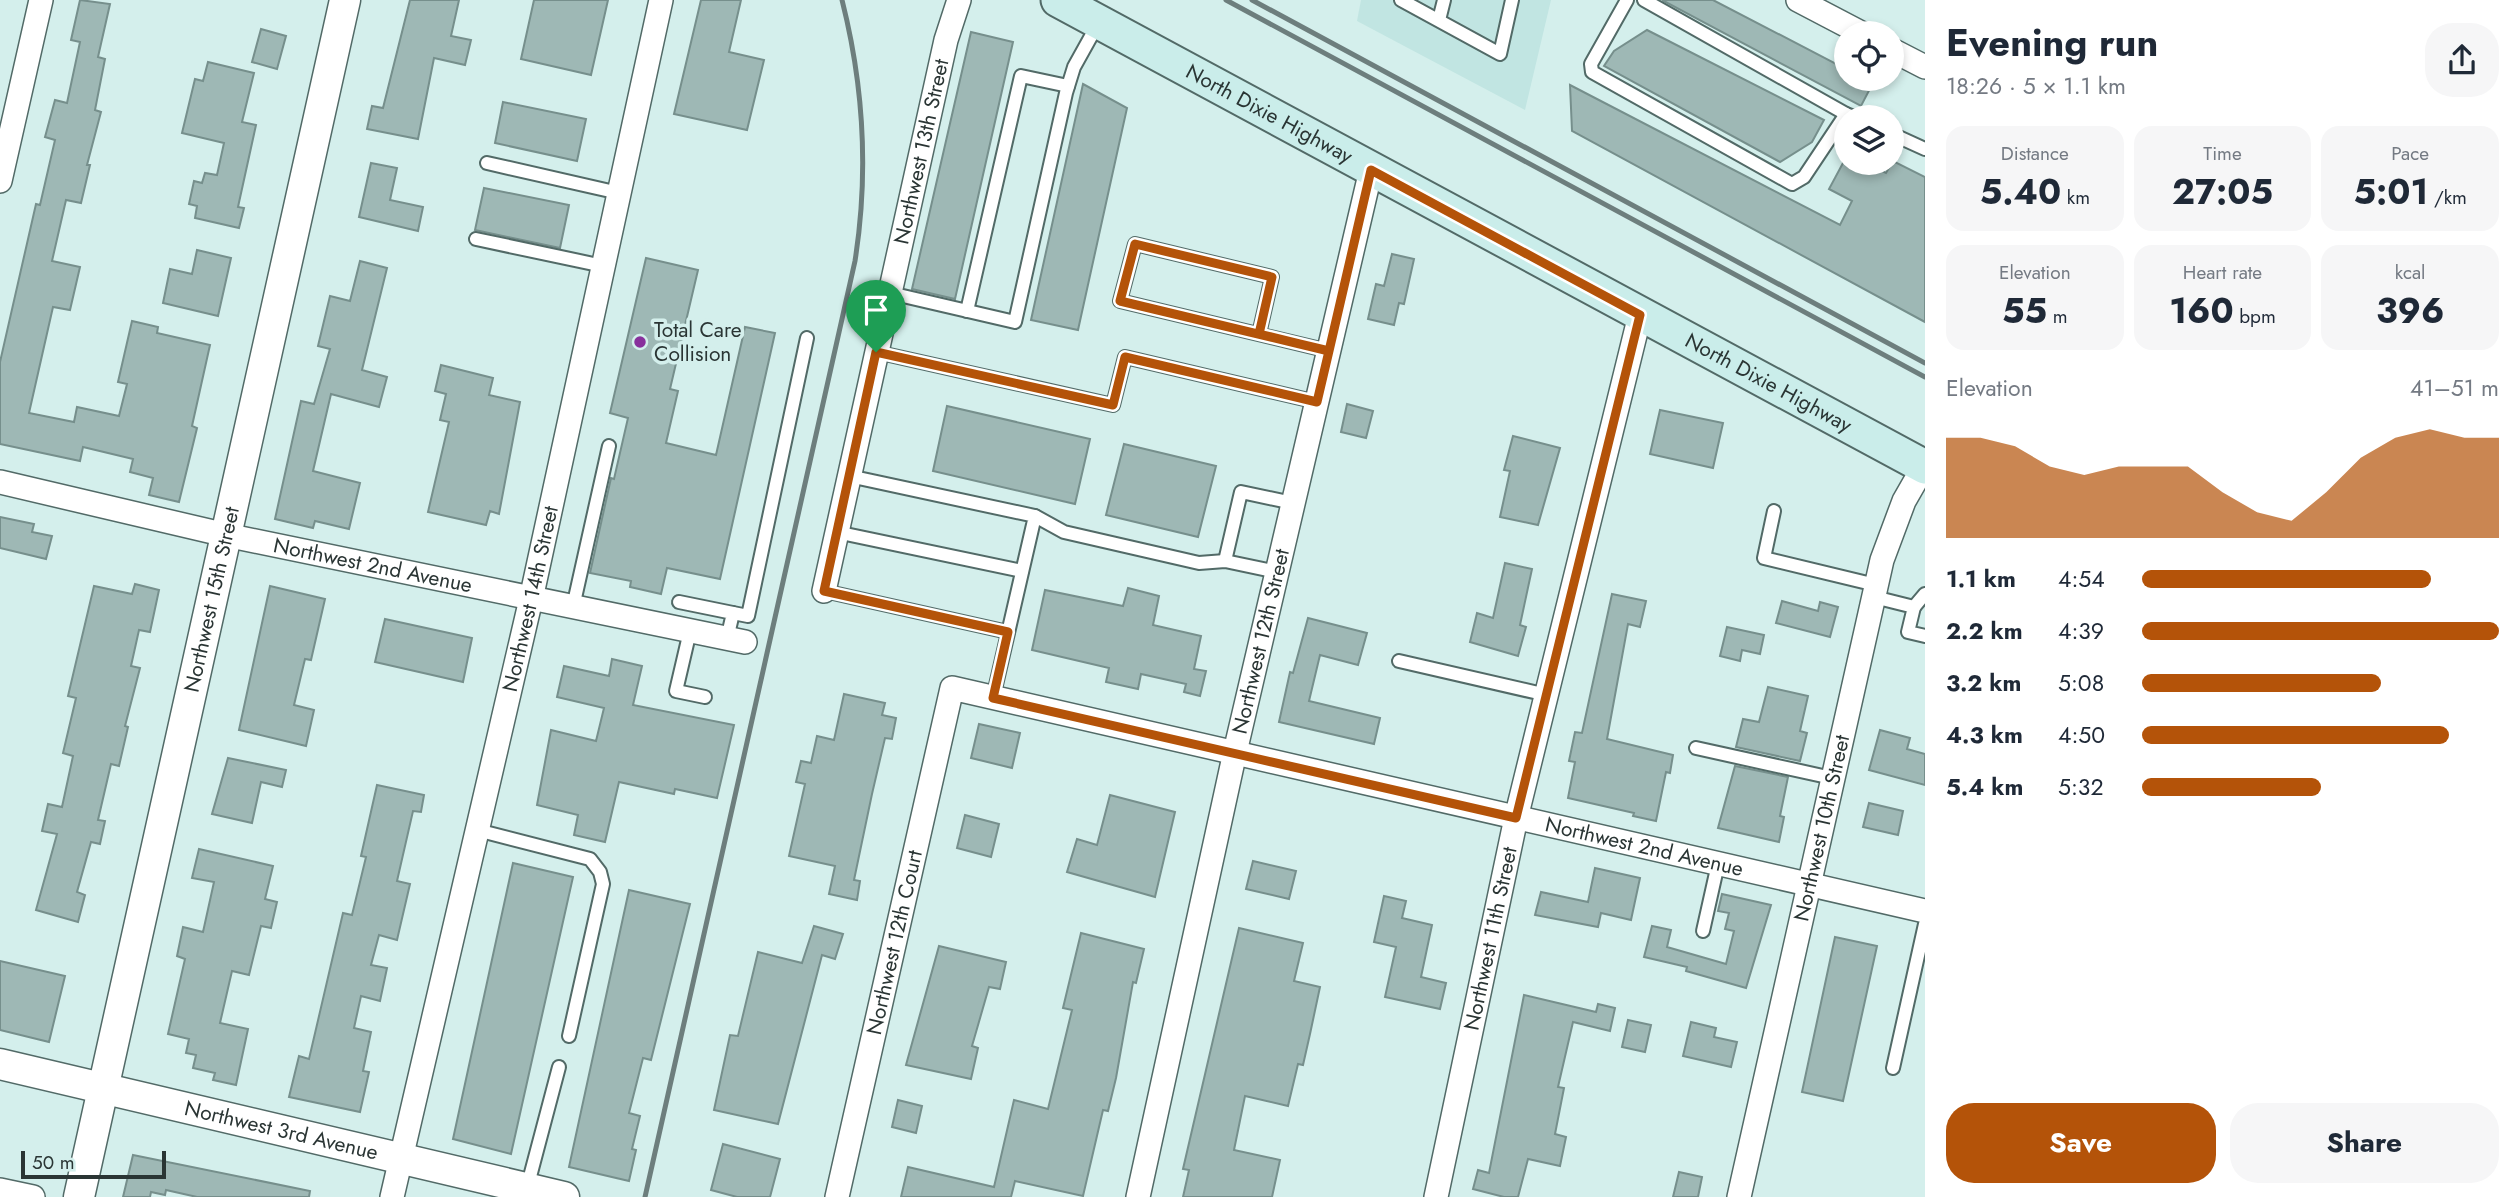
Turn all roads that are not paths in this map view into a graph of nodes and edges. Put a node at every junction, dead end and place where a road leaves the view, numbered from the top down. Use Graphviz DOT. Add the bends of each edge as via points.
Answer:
graph roads {
  1 [pos="41,0"];
  2 [pos="345,0"];
  3 [pos="661,0"];
  4 [pos="959,0"];
  5 [pos="1058,0"];
  6 [pos="1401,0"];
  7 [pos="1444,0"];
  8 [pos="1512,0"];
  9 [pos="1628,0"];
  10 [pos="1644,0"];
  11 [pos="1798,0"];
  12 [pos="1439,20"];
  13 [pos="1838,21"];
  14 [pos="1099,22"];
  15 [pos="1904,56"];
  16 [pos="1925,67"];
  17 [pos="1068,86"];
  18 [pos="1834,107"];
  19 [pos="1834,137"];
  20 [pos="1904,139"];
  21 [pos="1925,149"];
  22 [pos="487,163"];
  23 [pos="1371,170"];
  24 [pos="0,181"];
  25 [pos="619,193"];
  26 [pos="476,239"];
  27 [pos="603,266"];
  28 [pos="890,293"];
  29 [pos="967,311"];
  30 [pos="1640,315"];
  31 [pos="1259,334"];
  32 [pos="807,338"];
  33 [pos="1329,351"];
  34 [pos="876,352"];
  35 [pos="1317,402"];
  36 [pos="609,446"];
  37 [pos="1925,466"];
  38 [pos="849,476"];
  39 [pos="0,482"];
  40 [pos="1293,503"];
  41 [pos="1774,511"];
  42 [pos="1035,516"];
  43 [pos="836,532"];
  44 [pos="226,535"];
  45 [pos="1225,561"];
  46 [pos="1022,571"];
  47 [pos="1277,572"];
  48 [pos="824,591"];
  49 [pos="1875,591"];
  50 [pos="1925,595"];
  51 [pos="531,599"];
  52 [pos="679,602"];
  53 [pos="573,607"];
  54 [pos="1914,607"];
  55 [pos="733,612"];
  56 [pos="690,631"];
  57 [pos="1008,632"];
  58 [pos="1925,636"];
  59 [pos="736,641"];
  60 [pos="1399,661"];
  61 [pos="952,688"];
  62 [pos="1547,695"];
  63 [pos="705,697"];
  64 [pos="993,698"];
  65 [pos="1696,748"];
  66 [pos="1235,752"];
  67 [pos="1832,778"];
  68 [pos="1516,818"];
  69 [pos="477,831"];
  70 [pos="1718,864"];
  71 [pos="1807,884"];
  72 [pos="1925,911"];
  73 [pos="1925,924"];
  74 [pos="1703,931"];
  75 [pos="569,1036"];
  76 [pos="0,1064"];
  77 [pos="559,1067"];
  78 [pos="1893,1068"];
  79 [pos="105,1087"];
  80 [pos="401,1159"];
  81 [pos="527,1189"];
  82 [pos="0,1190"];
  83 [pos="33,1197"];
  84 [pos="79,1197"];
  85 [pos="392,1197"];
  86 [pos="564,1197"];
  87 [pos="837,1197"];
  88 [pos="1138,1197"];
  89 [pos="1436,1197"];
  90 [pos="1739,1197"];
  1 -- 24 [label="street"];
  2 -- 44 [label="street, Northwest 15th Street"];
  3 -- 25 [label="street, Northwest 14th Street"];
  4 -- 28 [label="street, Northwest 13th Street"];
  5 -- 14 [label="main road, North Dixie Highway"];
  6 -- 12 [label="lane"];
  7 -- 12 [label="lane"];
  8 -- 12 [label="lane" via="1500,54"];
  9 -- 19 [label="lane" via="1591,64 1592,72 1792,184 1804,177"];
  10 -- 18 [label="lane"];
  11 -- 13 [label="street"];
  14 -- 17 [label="lane"];
  14 -- 23 [label="main road, North Dixie Highway"];
  15 -- 16 [label="street"];
  17 -- 29 [label="lane" via="1021,76"];
  17 -- 29 [label="lane" via="1015,322"];
  20 -- 21 [label="lane"];
  22 -- 25 [label="lane"];
  23 -- 30 [label="main road, North Dixie Highway"];
  23 -- 33 [label="street, Northwest 12th Street"];
  25 -- 27 [label="street, Northwest 14th Street"];
  26 -- 27 [label="lane"];
  27 -- 51 [label="street, Northwest 14th Street"];
  28 -- 29 [label="lane"];
  28 -- 34 [label="street, Northwest 13th Street"];
  30 -- 37 [label="main road, North Dixie Highway"];
  30 -- 62 [label="street, Northwest 11th Street"];
  31 -- 31 [label="lane" via="1120,301 1135,244 1272,277"];
  31 -- 33 [label="lane"];
  32 -- 55 [label="lane" via="748,616"];
  33 -- 35 [label="street, Northwest 12th Street"];
  34 -- 35 [label="lane" via="1113,405 1125,357"];
  34 -- 38 [label="street, Northwest 13th Street"];
  35 -- 40 [label="street, Northwest 12th Street"];
  36 -- 53 [label="lane"];
  37 -- 49 [label="street, Northwest 10th Street" via="1900,510"];
  38 -- 42 [label="lane"];
  38 -- 43 [label="street, Northwest 13th Street"];
  39 -- 44 [label="street, Northwest 2nd Avenue"];
  40 -- 45 [label="lane" via="1241,492"];
  40 -- 47 [label="street, Northwest 12th Street"];
  41 -- 49 [label="lane" via="1764,558"];
  42 -- 45 [label="lane" via="1064,532 1199,563"];
  42 -- 46 [label="lane"];
  43 -- 46 [label="lane"];
  43 -- 48 [label="street, Northwest 13th Street"];
  44 -- 51 [label="street, Northwest 2nd Avenue"];
  44 -- 79 [label="street, Northwest 15th Street"];
  45 -- 47 [label="lane"];
  46 -- 57 [label="lane"];
  47 -- 66 [label="street, Northwest 12th Street"];
  48 -- 57 [label="lane"];
  49 -- 54 [label="lane"];
  49 -- 67 [label="street, Northwest 10th Street"];
  50 -- 54 [label="lane"];
  51 -- 53 [label="street, Northwest 2nd Avenue"];
  51 -- 69 [label="street, Northwest 14th Street"];
  52 -- 55 [label="lane"];
  53 -- 56 [label="street, Northwest 2nd Avenue"];
  54 -- 58 [label="lane" via="1908,632"];
  55 -- 59 [label="lane"];
  56 -- 59 [label="street, Northwest 2nd Avenue"];
  56 -- 63 [label="lane" via="676,691"];
  57 -- 64 [label="lane"];
  60 -- 62 [label="lane"];
  61 -- 64 [label="street, Northwest 2nd Avenue"];
  61 -- 87 [label="street, Northwest 12th Court"];
  62 -- 68 [label="street, Northwest 11th Street"];
  64 -- 66 [label="street, Northwest 2nd Avenue"];
  65 -- 67 [label="lane"];
  66 -- 68 [label="street, Northwest 2nd Avenue"];
  66 -- 88 [label="street, Northwest 12th Street"];
  67 -- 71 [label="street, Northwest 10th Street"];
  68 -- 70 [label="street, Northwest 2nd Avenue"];
  68 -- 89 [label="street, Northwest 11th Street"];
  69 -- 75 [label="lane" via="590,859 600,872 603,884"];
  69 -- 80 [label="street, Northwest 14th Street"];
  70 -- 71 [label="street, Northwest 2nd Avenue"];
  70 -- 74 [label="lane"];
  71 -- 72 [label="street, Northwest 2nd Avenue"];
  71 -- 90 [label="street, Northwest 10th Street"];
  73 -- 78 [label="lane"];
  76 -- 79 [label="street, Northwest 3rd Avenue"];
  77 -- 81 [label="lane"];
  79 -- 80 [label="street, Northwest 3rd Avenue"];
  79 -- 84 [label="street, Northwest 15th Street"];
  80 -- 81 [label="street, Northwest 3rd Avenue"];
  80 -- 85 [label="street, Northwest 14th Street"];
  81 -- 86 [label="street, Northwest 3rd Avenue"];
  82 -- 83 [label="street"];
}
